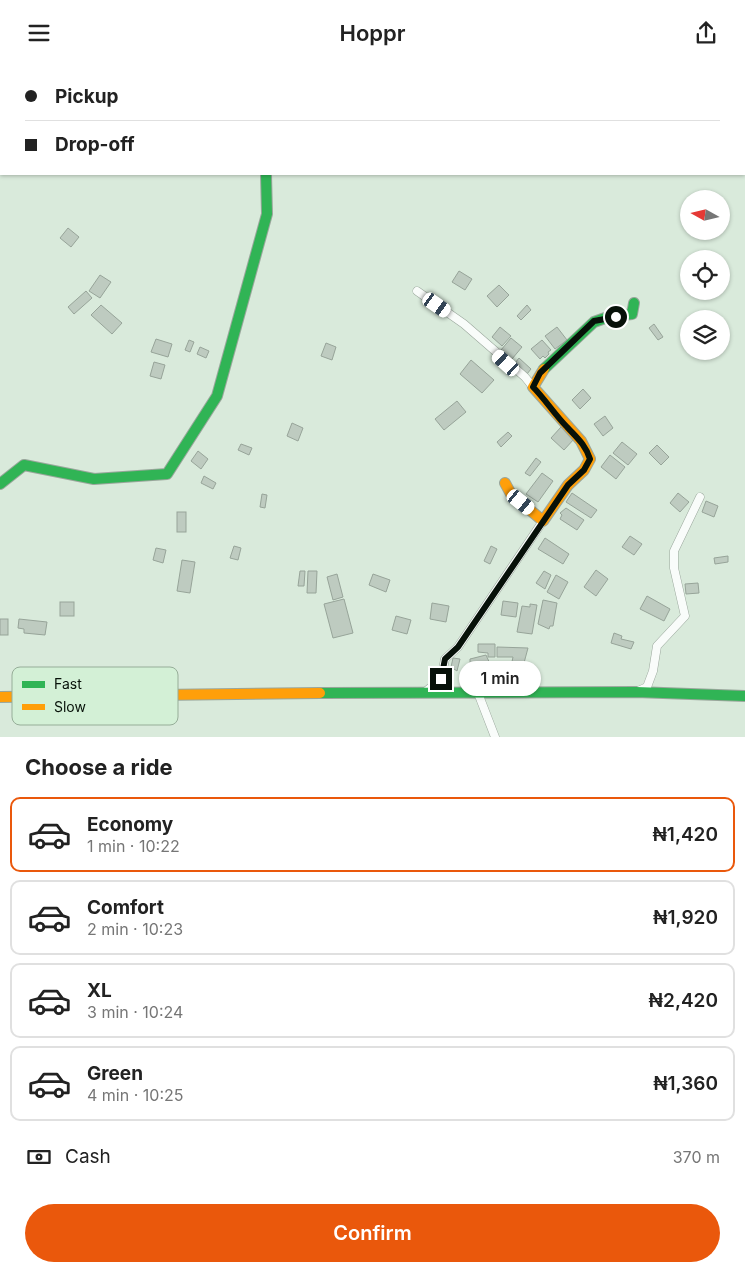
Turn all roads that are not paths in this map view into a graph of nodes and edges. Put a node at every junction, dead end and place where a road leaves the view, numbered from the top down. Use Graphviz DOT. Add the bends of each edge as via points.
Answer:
graph roads {
  1 [pos="266,175"];
  2 [pos="417,291"];
  3 [pos="634,303"];
  4 [pos="533,387"];
  5 [pos="505,483"];
  6 [pos="0,484"];
  7 [pos="700,497"];
  8 [pos="543,521"];
  9 [pos="425,692"];
  10 [pos="636,692"];
  11 [pos="478,693"];
  12 [pos="178,695"];
  13 [pos="745,696"];
  14 [pos="495,737"];
  1 -- 6 [label="street" via="267,214 217,396 168,474 94,479 24,465"];
  2 -- 4 [label="street" via="464,324"];
  3 -- 4 [label="street" via="632,314 594,321 540,373"];
  4 -- 8 [label="street" via="578,437 590,459"];
  5 -- 8 [label="street" via="511,494"];
  7 -- 10 [label="street" via="674,551 674,569 685,616 657,646 647,687"];
  8 -- 9 [label="street" via="458,647 445,659 441,679"];
  9 -- 11 [label="street"];
  9 -- 12 [label="street"];
  10 -- 11 [label="street"];
  10 -- 13 [label="street"];
  11 -- 14 [label="street"];
}
